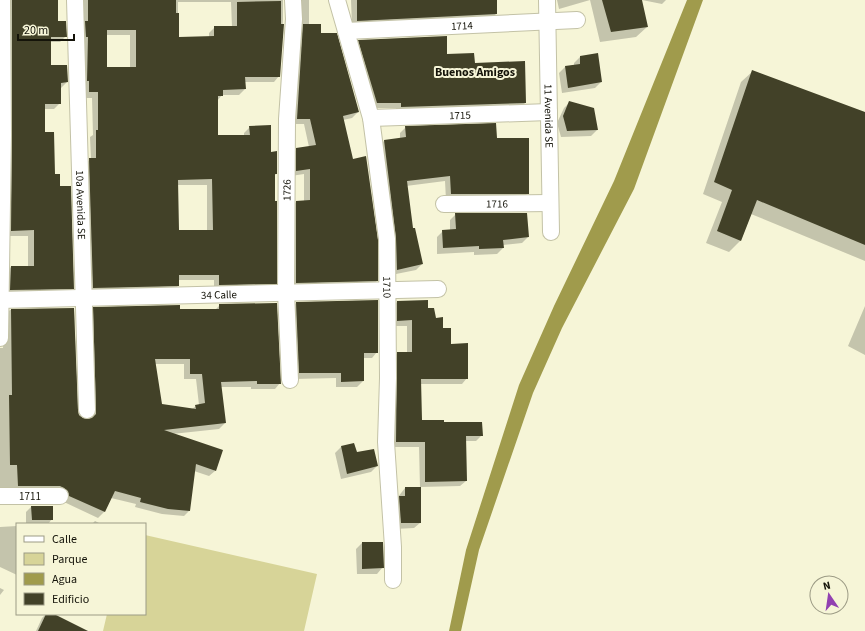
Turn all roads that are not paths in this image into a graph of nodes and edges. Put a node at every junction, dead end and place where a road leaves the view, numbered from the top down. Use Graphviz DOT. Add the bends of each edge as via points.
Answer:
graph roads {
  1 [pos="2,0"];
  2 [pos="75,0"];
  3 [pos="293,0"];
  4 [pos="337,0"];
  5 [pos="547,0"];
  6 [pos="577,20"];
  7 [pos="547,22"];
  8 [pos="346,31"];
  9 [pos="549,112"];
  10 [pos="371,118"];
  11 [pos="1,135"];
  12 [pos="550,203"];
  13 [pos="444,204"];
  14 [pos="550,232"];
  15 [pos="438,289"];
  16 [pos="387,290"];
  17 [pos="286,293"];
  18 [pos="84,298"];
  19 [pos="0,300"];
  20 [pos="0,338"];
  21 [pos="290,380"];
  22 [pos="87,410"];
  23 [pos="0,496"];
  24 [pos="60,496"];
  25 [pos="393,580"];
  1 -- 11 [label="street"];
  2 -- 18 [label="street, 10a Avenida SE"];
  3 -- 17 [label="street, 1726" via="287,119"];
  4 -- 8 [label="street, 1710"];
  5 -- 7 [label="street, 11 Avenida SE"];
  6 -- 7 [label="street, 1714"];
  7 -- 8 [label="street, 1714"];
  7 -- 9 [label="street, 11 Avenida SE"];
  8 -- 10 [label="street, 1710"];
  9 -- 10 [label="street, 1715"];
  9 -- 12 [label="street, 11 Avenida SE"];
  10 -- 16 [label="street, 1710" via="387,239"];
  11 -- 19 [label="street"];
  12 -- 13 [label="street, 1716"];
  12 -- 14 [label="street, 11 Avenida SE"];
  15 -- 16 [label="street, 34 Calle"];
  16 -- 17 [label="street, 34 Calle"];
  16 -- 25 [label="street, 1710" via="386,442"];
  17 -- 18 [label="street, 34 Calle"];
  17 -- 21 [label="street, 1726"];
  18 -- 19 [label="street, 34 Calle"];
  18 -- 22 [label="street, 10a Avenida SE"];
  19 -- 20 [label="street"];
  23 -- 24 [label="street, 1711"];
}
